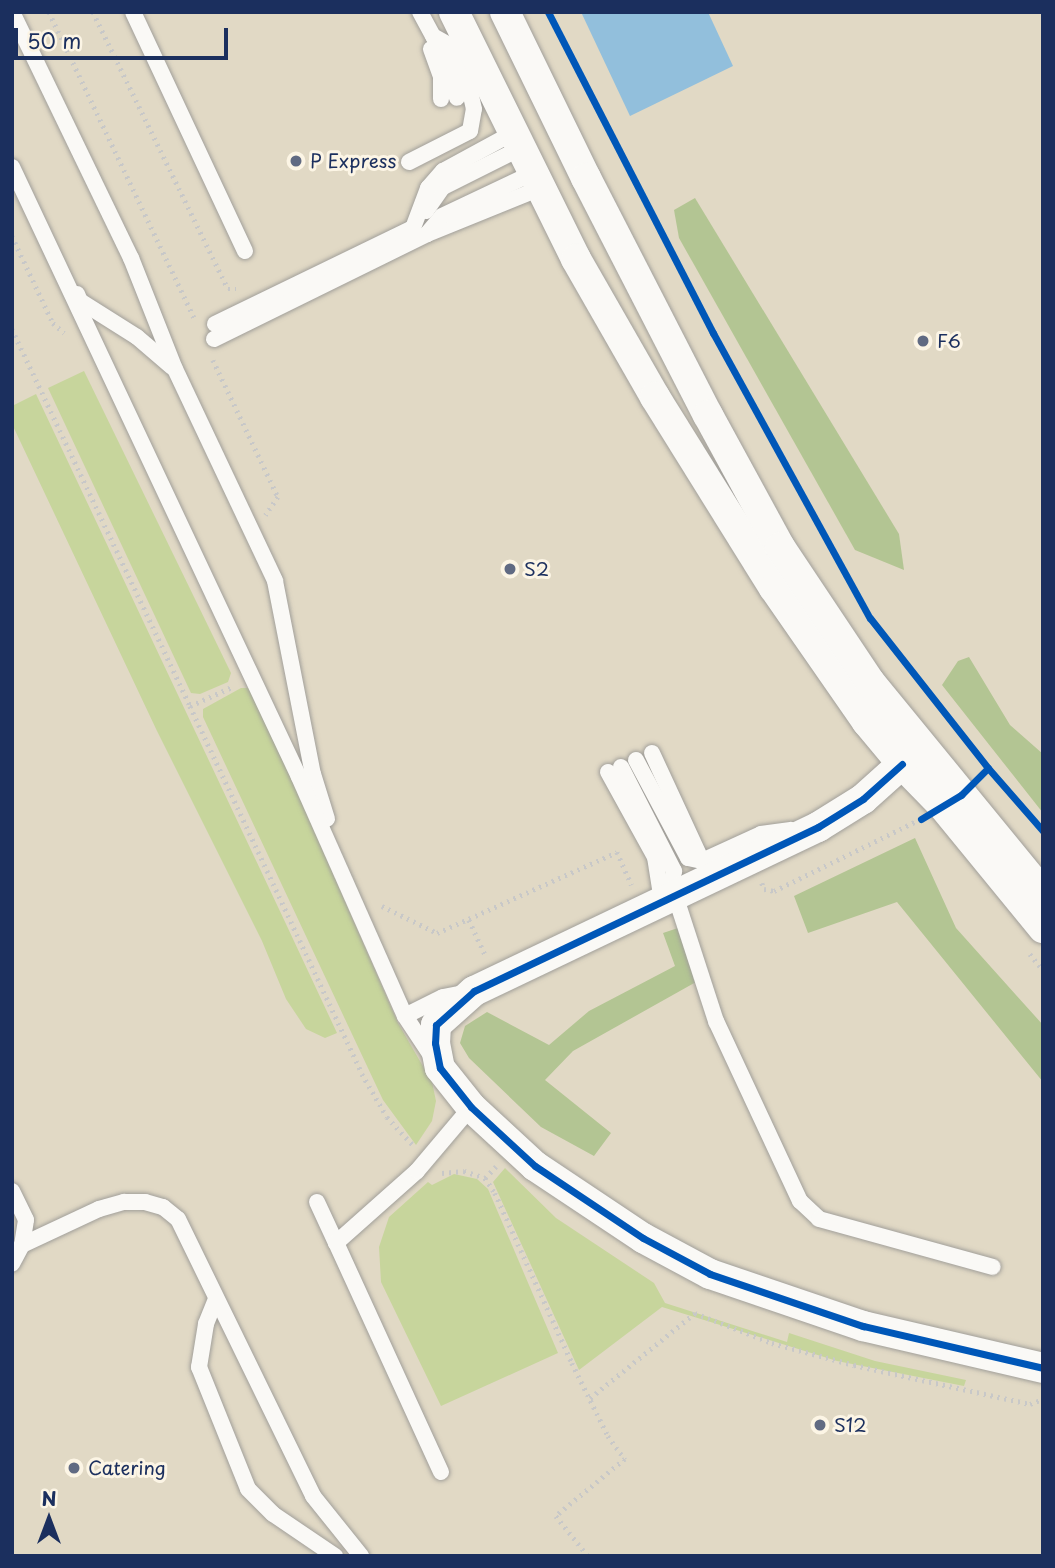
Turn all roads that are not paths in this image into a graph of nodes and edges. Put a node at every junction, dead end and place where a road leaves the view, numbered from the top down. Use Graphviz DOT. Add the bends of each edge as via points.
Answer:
graph roads {
  1 [pos="12,12"];
  2 [pos="133,12"];
  3 [pos="412,12"];
  4 [pos="420,12"];
  5 [pos="454,12"];
  6 [pos="505,12"];
  7 [pos="433,36"];
  8 [pos="12,159"];
  9 [pos="527,160"];
  10 [pos="409,162"];
  11 [pos="12,167"];
  12 [pos="420,231"];
  13 [pos="246,251"];
  14 [pos="175,369"];
  15 [pos="644,756"];
  16 [pos="913,758"];
  17 [pos="615,770"];
  18 [pos="818,828"];
  19 [pos="1043,893"];
  20 [pos="353,898"];
  21 [pos="668,898"];
  22 [pos="1034,938"];
  23 [pos="474,991"];
  24 [pos="405,1016"];
  25 [pos="440,1068"];
  26 [pos="471,1107"];
  27 [pos="12,1191"];
  28 [pos="317,1202"];
  29 [pos="336,1243"];
  30 [pos="22,1245"];
  31 [pos="12,1264"];
  32 [pos="993,1266"];
  33 [pos="216,1299"];
  34 [pos="1043,1368"];
  35 [pos="441,1472"];
  36 [pos="303,1537"];
  37 [pos="307,1556"];
  38 [pos="320,1556"];
  39 [pos="335,1556"];
  40 [pos="360,1556"];
  1 -- 14 [label="lane" via="131,258"];
  2 -- 13 [label="lane"];
  3 -- 7 [label="lane" via="449,99 453,73"];
  4 -- 7 [label="lane"];
  5 -- 9 [label="street"];
  6 -- 16 [label="street" via="586,178 780,547 870,682"];
  7 -- 10 [label="lane" via="449,45 465,71 474,109 470,131"];
  8 -- 14 [label="lane" via="80,301 137,337"];
  9 -- 12 [label="lane"];
  9 -- 12 [label="lane" via="443,171 428,188"];
  9 -- 16 [label="street" via="576,259 648,386 774,588 842,687"];
  11 -- 20 [label="lane"];
  12 -- 12 [label="lane" via="214,332 272,298"];
  14 -- 20 [label="lane" via="275,581 313,774"];
  15 -- 18 [label="lane" via="702,861 761,834"];
  16 -- 18 [label="street" via="863,800"];
  16 -- 19 [label="street"];
  16 -- 22 [label="street" via="932,812"];
  17 -- 21 [label="lane" via="674,871"];
  18 -- 21 [label="street"];
  20 -- 24 [label="lane"];
  21 -- 23 [label="street"];
  21 -- 32 [label="lane" via="716,1021 800,1201 819,1219"];
  23 -- 24 [label="lane" via="443,997"];
  23 -- 25 [label="street" via="436,1025"];
  24 -- 25 [label="lane"];
  25 -- 26 [label="street"];
  26 -- 29 [label="lane" via="426,1159"];
  26 -- 34 [label="street" via="535,1166 643,1238 710,1274 863,1326"];
  27 -- 30 [label="lane" via="26,1220"];
  28 -- 29 [label="lane"];
  29 -- 35 [label="lane"];
  30 -- 31 [label="lane"];
  30 -- 33 [label="lane" via="124,1202 163,1207 178,1219"];
  33 -- 36 [label="lane" via="206,1324 199,1367 248,1489"];
  33 -- 40 [label="lane" via="313,1496"];
  36 -- 37 [label="lane"];
  36 -- 38 [label="lane"];
  36 -- 39 [label="lane"];
}
